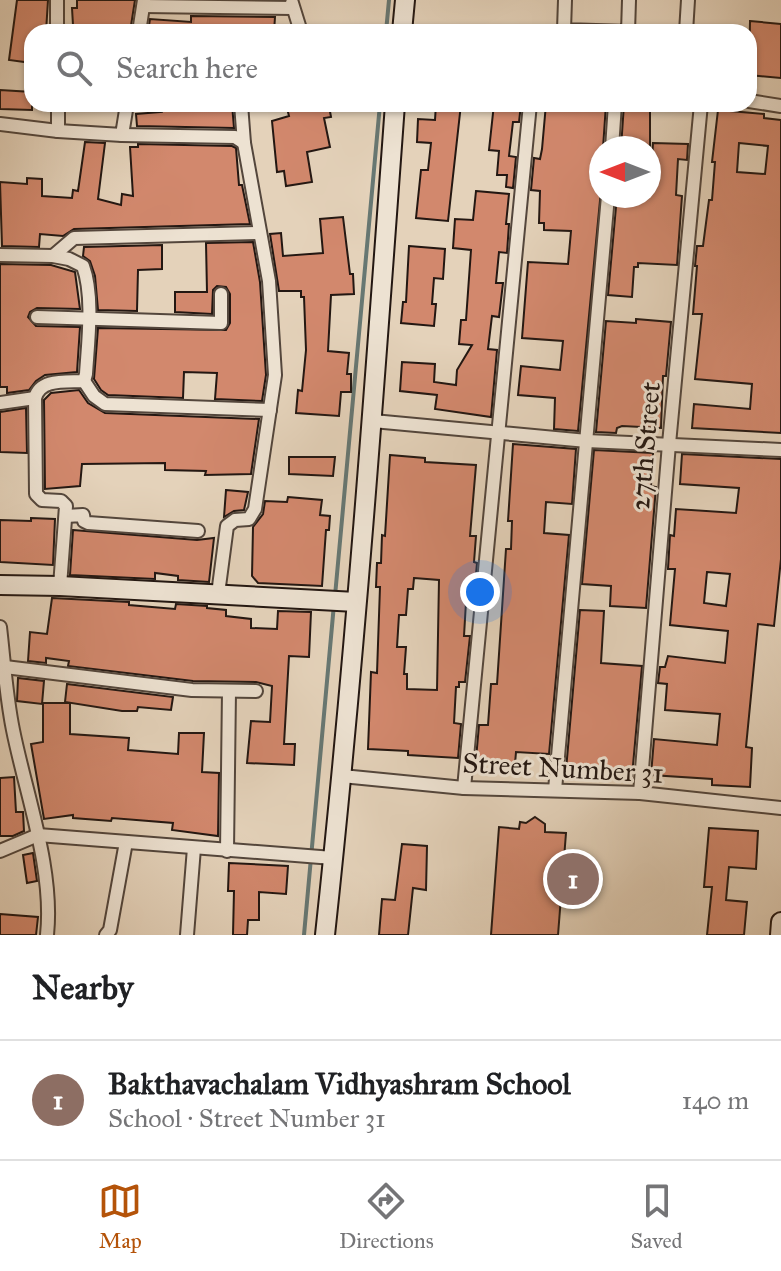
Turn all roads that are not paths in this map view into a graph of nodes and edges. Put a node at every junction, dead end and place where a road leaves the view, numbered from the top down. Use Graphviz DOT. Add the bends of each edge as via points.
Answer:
graph roads {
  1 [pos="57,0"];
  2 [pos="405,0"];
  3 [pos="565,0"];
  4 [pos="629,0"];
  5 [pos="688,0"];
  6 [pos="144,3"];
  7 [pos="210,3"];
  8 [pos="292,4"];
  9 [pos="57,24"];
  10 [pos="140,24"];
  11 [pos="298,24"];
  12 [pos="403,24"];
  13 [pos="564,24"];
  14 [pos="630,24"];
  15 [pos="686,24"];
  16 [pos="757,102"];
  17 [pos="781,106"];
  18 [pos="58,112"];
  19 [pos="126,112"];
  20 [pos="242,112"];
  21 [pos="394,112"];
  22 [pos="529,112"];
  23 [pos="614,112"];
  24 [pos="700,112"];
  25 [pos="0,124"];
  26 [pos="58,131"];
  27 [pos="122,135"];
  28 [pos="613,136"];
  29 [pos="244,143"];
  30 [pos="607,208"];
  31 [pos="260,233"];
  32 [pos="0,255"];
  33 [pos="53,256"];
  34 [pos="221,294"];
  35 [pos="37,317"];
  36 [pos="88,320"];
  37 [pos="84,381"];
  38 [pos="35,398"];
  39 [pos="0,403"];
  40 [pos="270,410"];
  41 [pos="373,421"];
  42 [pos="498,434"];
  43 [pos="587,441"];
  44 [pos="669,444"];
  45 [pos="781,450"];
  46 [pos="66,516"];
  47 [pos="198,531"];
  48 [pos="0,585"];
  49 [pos="60,586"];
  50 [pos="218,594"];
  51 [pos="347,602"];
  52 [pos="0,627"];
  53 [pos="5,667"];
  54 [pos="229,691"];
  55 [pos="256,691"];
  56 [pos="342,776"];
  57 [pos="464,788"];
  58 [pos="555,790"];
  59 [pos="640,793"];
  60 [pos="781,808"];
  61 [pos="38,835"];
  62 [pos="126,842"];
  63 [pos="194,848"];
  64 [pos="0,851"];
  65 [pos="227,851"];
  66 [pos="326,858"];
  67 [pos="781,922"];
  68 [pos="47,935"];
  69 [pos="106,935"];
  70 [pos="187,935"];
  71 [pos="325,935"];
  72 [pos="780,935"];
  1 -- 9 [label="street"];
  2 -- 12 [label="street"];
  3 -- 13 [label="street"];
  4 -- 14 [label="street"];
  5 -- 15 [label="street"];
  6 -- 7 [label="street"];
  6 -- 10 [label="street"];
  7 -- 8 [label="street"];
  8 -- 11 [label="street"];
  16 -- 17 [label="street"];
  18 -- 26 [label="street"];
  19 -- 27 [label="street"];
  20 -- 29 [label="street"];
  21 -- 41 [label="street"];
  22 -- 42 [label="street"];
  23 -- 28 [label="street"];
  24 -- 44 [label="street, 27th Street"];
  25 -- 26 [label="street"];
  26 -- 27 [label="street"];
  27 -- 29 [label="street" via="235,137"];
  29 -- 31 [label="street"];
  30 -- 43 [label="street"];
  31 -- 33 [label="street" via="74,238"];
  31 -- 40 [label="street" via="274,360"];
  32 -- 33 [label="street"];
  33 -- 36 [label="street" via="83,266"];
  34 -- 36 [label="street" via="221,323"];
  35 -- 36 [label="street"];
  36 -- 37 [label="street"];
  37 -- 38 [label="street" via="44,384"];
  37 -- 40 [label="street" via="105,404"];
  38 -- 39 [label="street"];
  38 -- 46 [label="street" via="36,494 42,500 61,501"];
  40 -- 50 [label="street" via="255,509 249,519 227,526"];
  41 -- 42 [label="street"];
  41 -- 51 [label="street"];
  42 -- 43 [label="street"];
  42 -- 57 [label="street"];
  43 -- 44 [label="street"];
  43 -- 58 [label="street"];
  44 -- 45 [label="street"];
  44 -- 59 [label="street, 27th Street"];
  46 -- 47 [label="street" via="83,515 88,523"];
  46 -- 49 [label="street"];
  48 -- 49 [label="street"];
  49 -- 50 [label="street"];
  50 -- 51 [label="street"];
  51 -- 56 [label="street"];
  52 -- 53 [label="street"];
  53 -- 54 [label="street"];
  53 -- 61 [label="street"];
  54 -- 55 [label="street"];
  54 -- 65 [label="street"];
  56 -- 57 [label="street, Street Number 31"];
  56 -- 66 [label="street"];
  57 -- 58 [label="street, Street Number 31"];
  58 -- 59 [label="street, Street Number 31"];
  59 -- 60 [label="street, Street Number 31"];
  61 -- 62 [label="street"];
  61 -- 64 [label="street"];
  61 -- 68 [label="street" via="50,913"];
  62 -- 63 [label="street"];
  62 -- 69 [label="street"];
  63 -- 65 [label="street"];
  63 -- 70 [label="street"];
  65 -- 66 [label="street"];
  66 -- 71 [label="street"];
  67 -- 72 [label="street"];
}
